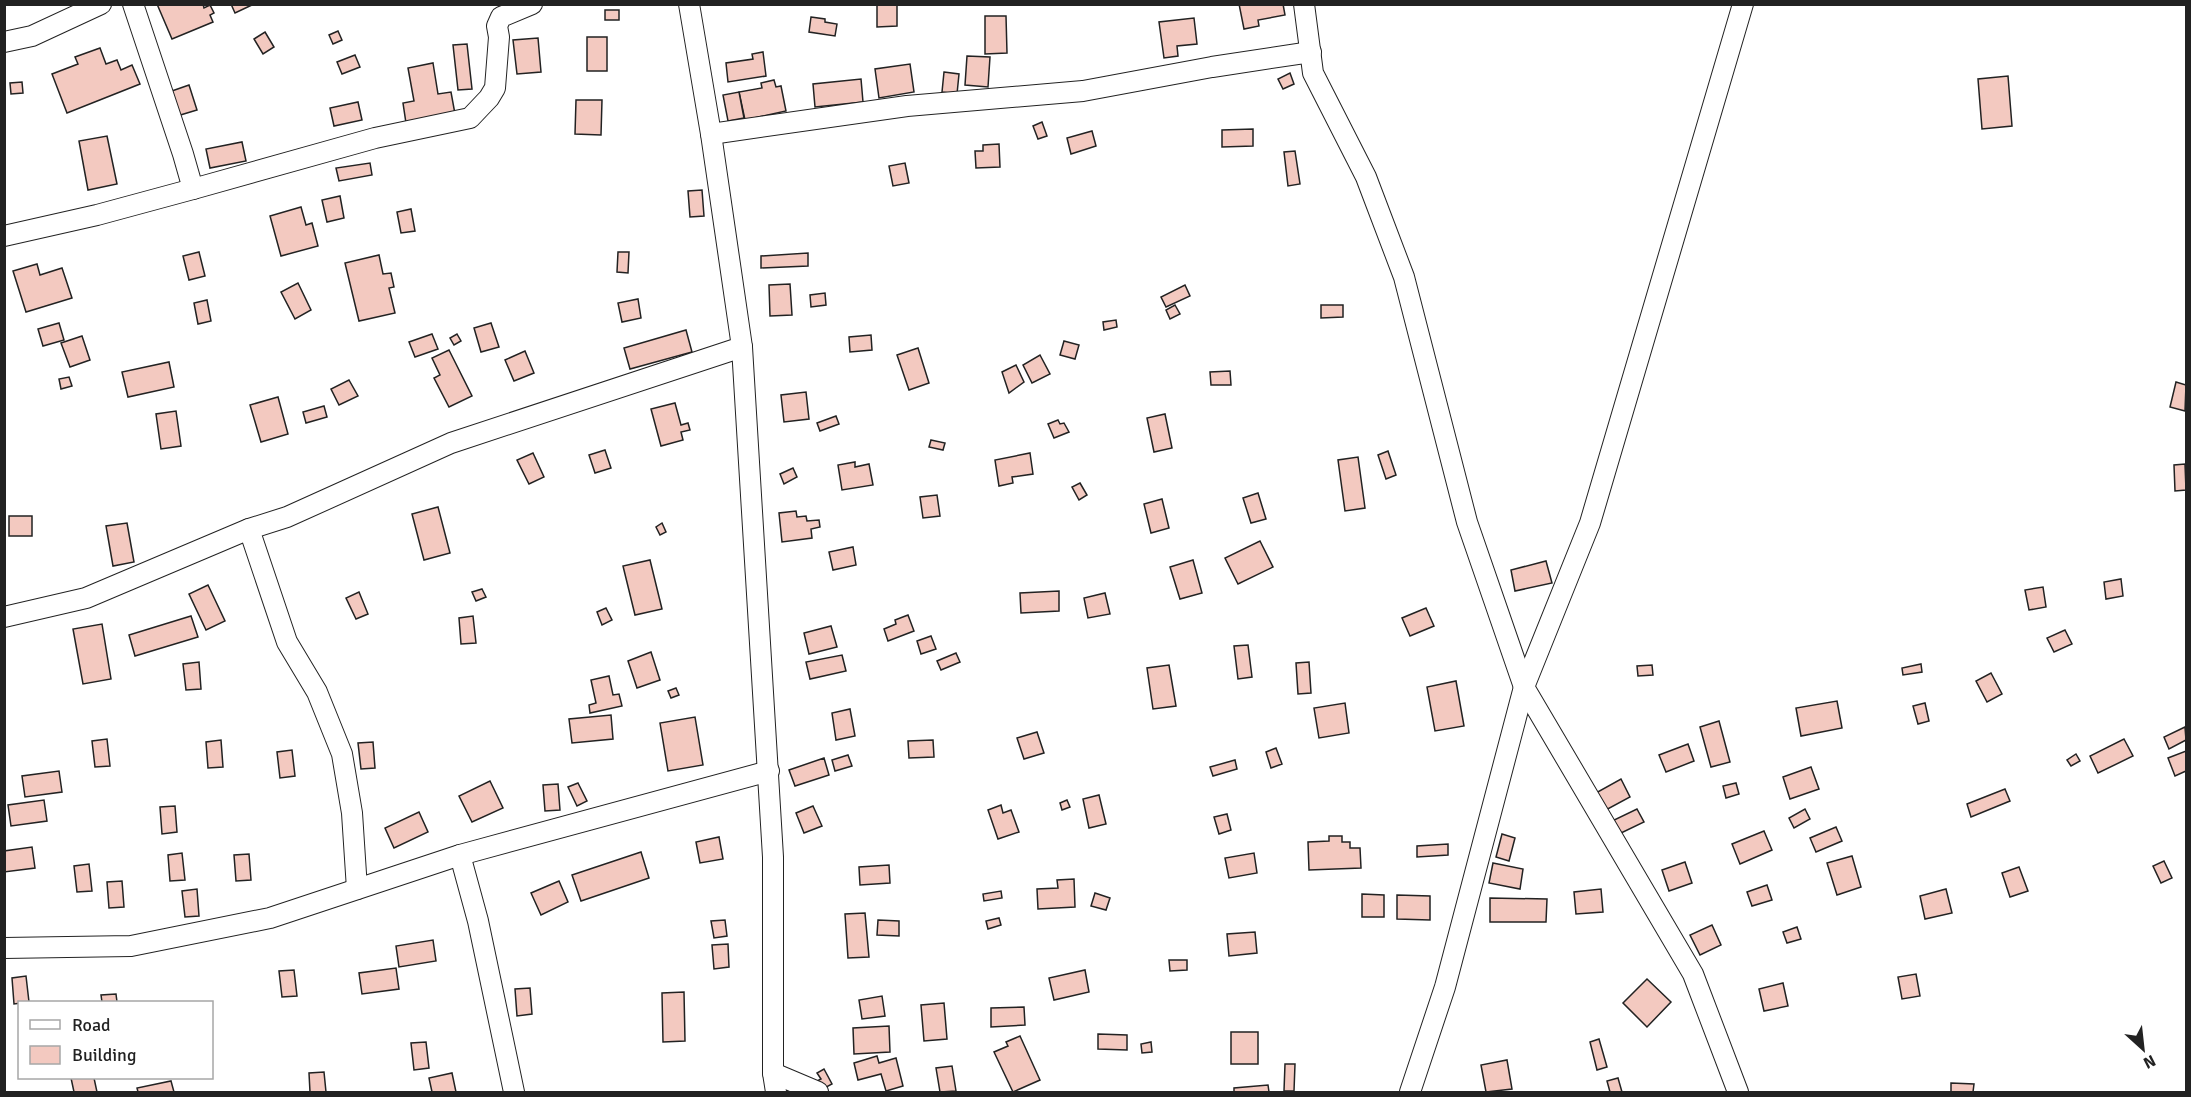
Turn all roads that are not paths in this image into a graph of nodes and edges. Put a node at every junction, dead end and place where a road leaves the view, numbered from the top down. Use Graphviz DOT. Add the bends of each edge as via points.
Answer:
graph roads {
  1 [pos="101,4"];
  2 [pos="133,4"];
  3 [pos="532,4"];
  4 [pos="689,4"];
  5 [pos="1304,4"];
  6 [pos="1743,4"];
  7 [pos="4,42"];
  8 [pos="1311,51"];
  9 [pos="711,134"];
  10 [pos="193,189"];
  11 [pos="4,236"];
  12 [pos="742,347"];
  13 [pos="249,529"];
  14 [pos="4,617"];
  15 [pos="1524,687"];
  16 [pos="769,771"];
  17 [pos="460,855"];
  18 [pos="357,889"];
  19 [pos="4,948"];
  20 [pos="774,1083"];
  21 [pos="514,1092"];
  22 [pos="818,1092"];
  23 [pos="1410,1092"];
  24 [pos="1738,1092"];
  1 -- 7 [label="street" via="32,36"];
  2 -- 10 [label="street"];
  3 -- 10 [label="street" via="501,17 497,26 495,88 470,117 375,138"];
  4 -- 9 [label="street"];
  5 -- 8 [label="street"];
  6 -- 15 [label="street" via="1590,523"];
  8 -- 9 [label="street" via="1083,91 907,106"];
  8 -- 15 [label="street" via="1313,73 1366,177 1404,277 1467,522"];
  9 -- 12 [label="street"];
  10 -- 11 [label="street"];
  12 -- 13 [label="street" via="451,443"];
  12 -- 16 [label="street"];
  13 -- 14 [label="street" via="86,598"];
  13 -- 18 [label="street" via="287,642 316,692 342,754 352,813"];
  15 -- 23 [label="street" via="1445,987"];
  15 -- 24 [label="street" via="1693,974"];
  16 -- 17 [label="street"];
  16 -- 20 [label="street"];
  17 -- 18 [label="street"];
  17 -- 21 [label="street"];
  18 -- 19 [label="street" via="270,918 131,946"];
  20 -- 22 [label="street"];
}
